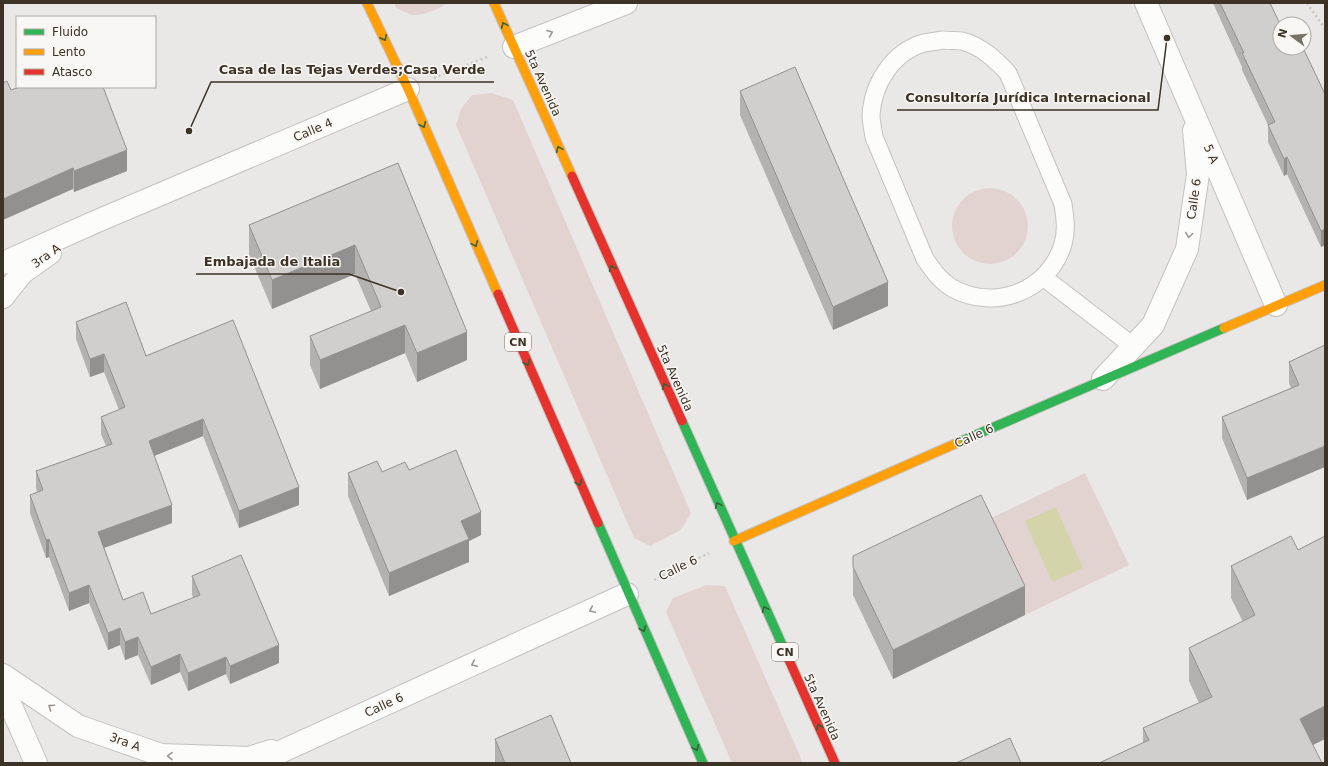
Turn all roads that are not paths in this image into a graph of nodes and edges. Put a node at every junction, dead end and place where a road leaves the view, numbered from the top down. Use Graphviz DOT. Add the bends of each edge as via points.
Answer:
graph roads {
  1 [pos="367,3"];
  2 [pos="494,3"];
  3 [pos="626,3"];
  4 [pos="1146,3"];
  5 [pos="514,47"];
  6 [pos="408,89"];
  7 [pos="1193,113"];
  8 [pos="94,222"];
  9 [pos="3,263"];
  10 [pos="1043,277"];
  11 [pos="1325,285"];
  12 [pos="3,297"];
  13 [pos="1276,306"];
  14 [pos="1133,346"];
  15 [pos="1103,379"];
  16 [pos="734,541"];
  17 [pos="627,594"];
  18 [pos="3,675"];
  19 [pos="3,688"];
  20 [pos="330,730"];
  21 [pos="36,763"];
  22 [pos="256,763"];
  23 [pos="703,763"];
  24 [pos="835,763"];
  1 -- 6 [label="main road, CN, one-way"];
  5 -- 2 [label="main road, 5ta Avenida / CN, one-way"];
  5 -- 3 [label="street, one-way"];
  4 -- 7 [label="street, 5 A"];
  16 -- 5 [label="main road, 5ta Avenida / CN, one-way"];
  6 -- 8 [label="street, Calle 4"];
  6 -- 17 [label="main road, CN, one-way"];
  7 -- 13 [label="street, 5 A"];
  7 -- 14 [label="street, Calle 6, one-way" via="1198,174 1187,248 1153,325"];
  8 -- 9 [label="street, Calle 4"];
  8 -- 12 [label="street, 3ra A" via="22,273"];
  10 -- 10 [label="lane" via="1055,262 1063,243 1063,204 1008,73 996,59 980,48 962,42 943,40 923,44 906,52 891,64 880,80 873,98 871,117 874,137 925,259 936,275 952,288 970,296 989,299 1009,296 1028,289"];
  10 -- 14 [label="lane"];
  11 -- 13 [label="main road, Calle 6"];
  13 -- 15 [label="main road, Calle 6"];
  14 -- 15 [label="street, Calle 6"];
  15 -- 16 [label="main road, Calle 6"];
  24 -- 16 [label="main road, 5ta Avenida / CN, one-way"];
  17 -- 20 [label="street, Calle 6, one-way"];
  17 -- 23 [label="main road, CN, one-way"];
  20 -- 18 [label="street, 3ra A, one-way" via="249,758 161,755 78,726"];
  19 -- 21 [label="street"];
  20 -- 22 [label="street, Calle 6"];
}
